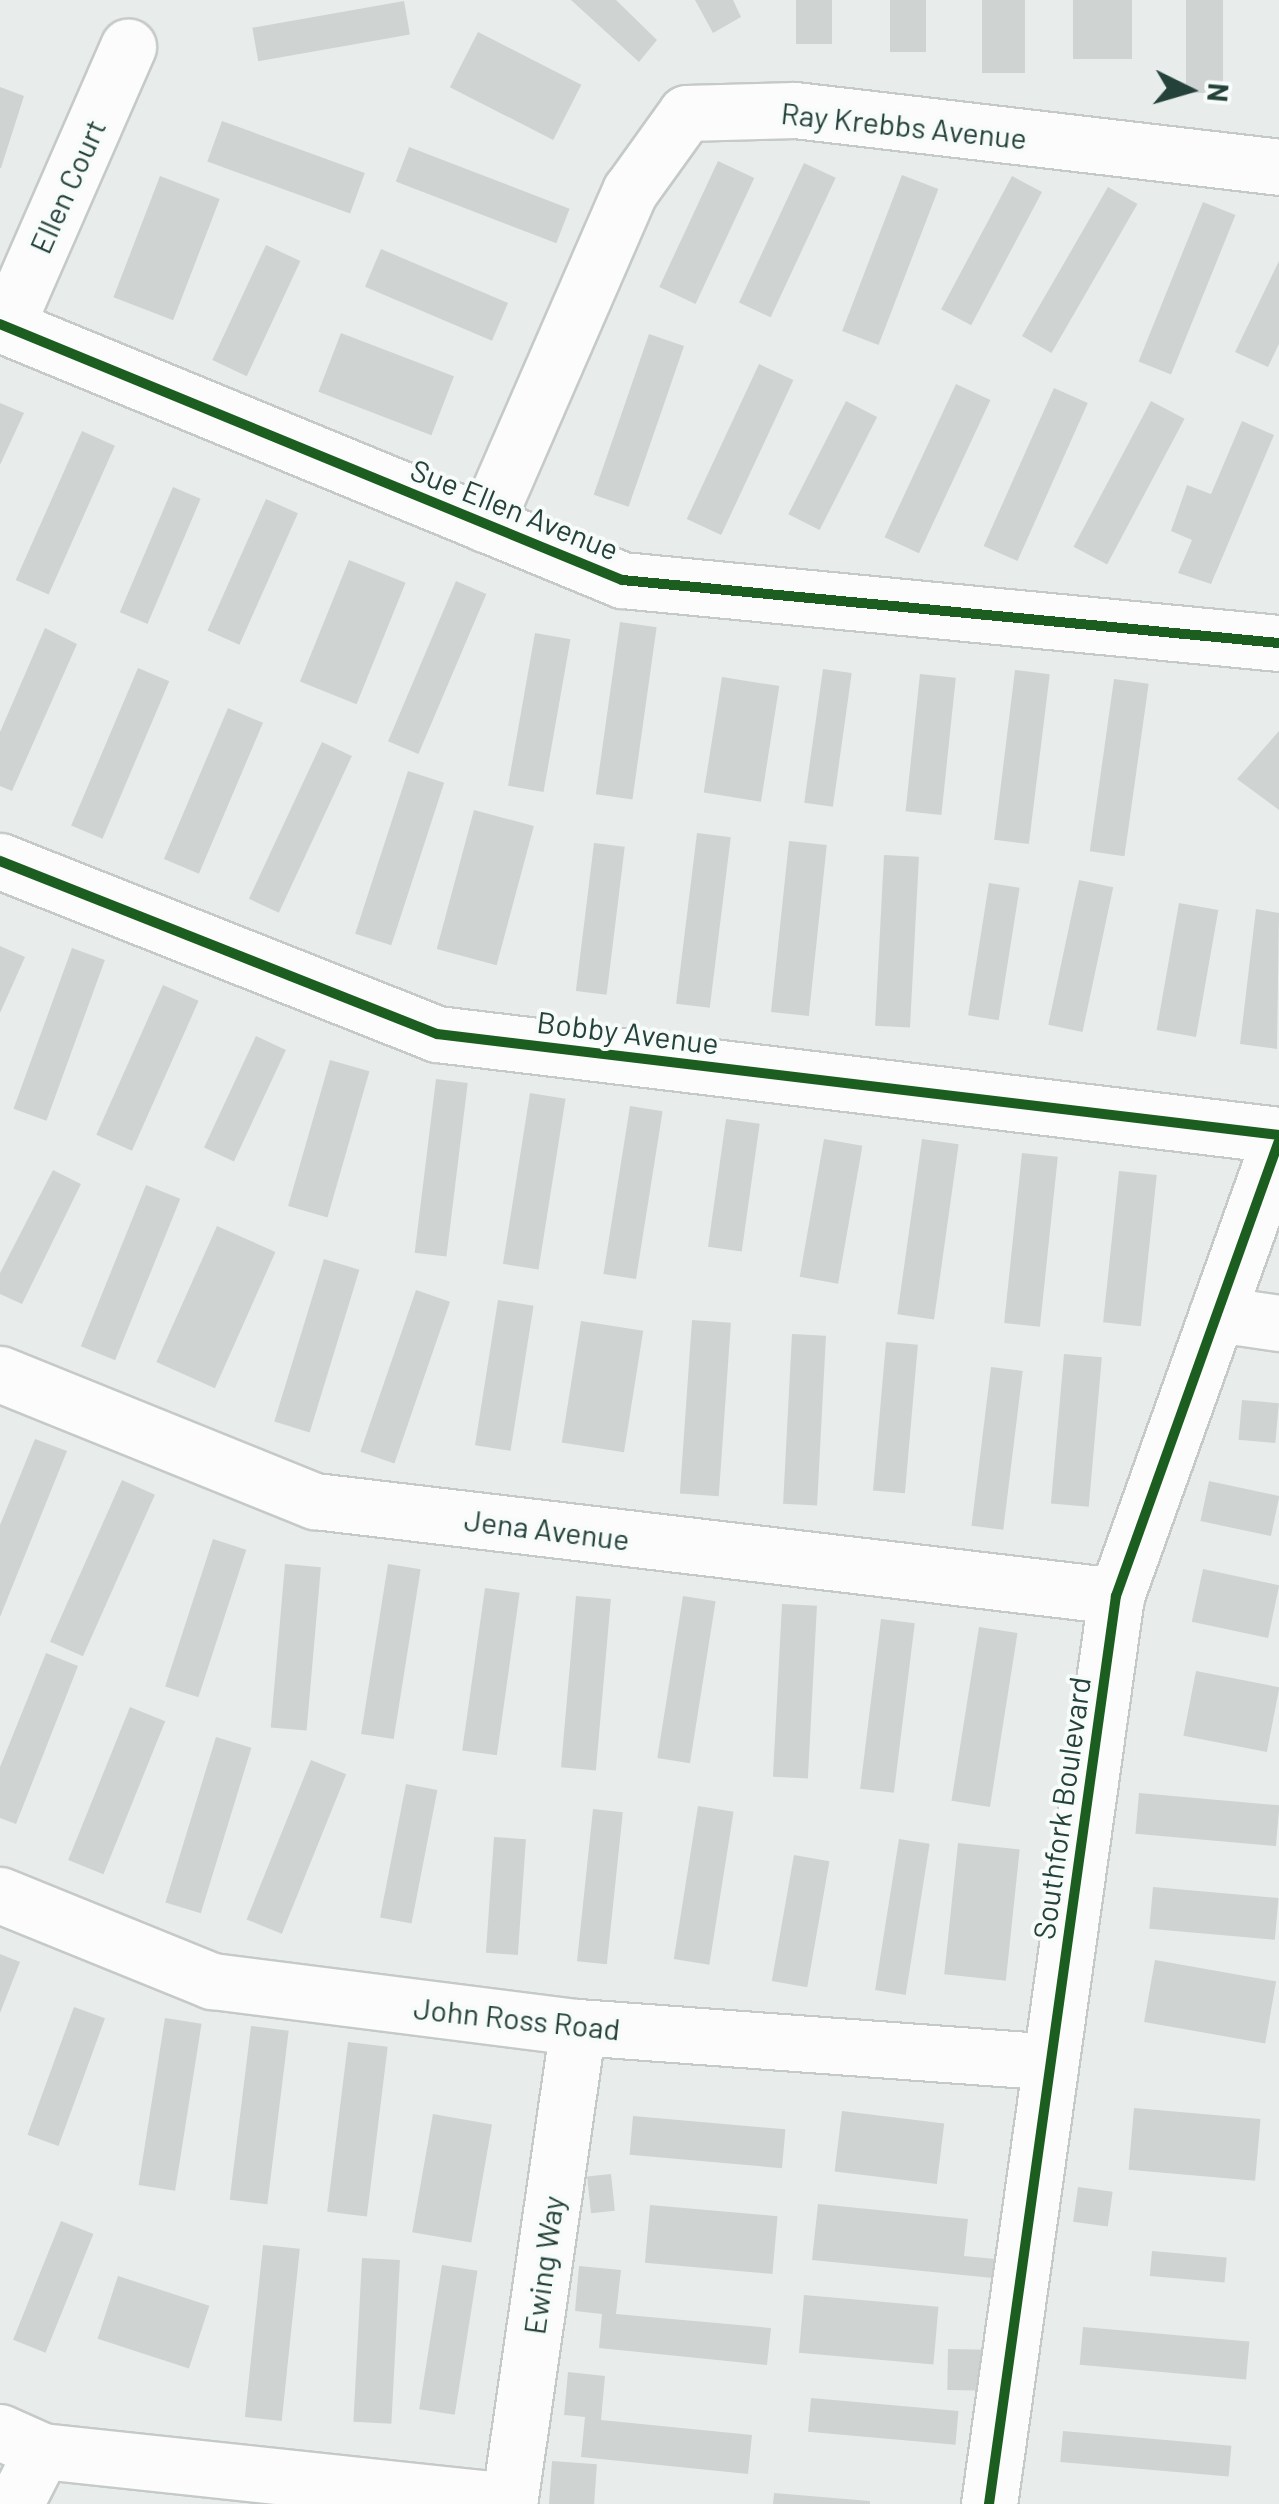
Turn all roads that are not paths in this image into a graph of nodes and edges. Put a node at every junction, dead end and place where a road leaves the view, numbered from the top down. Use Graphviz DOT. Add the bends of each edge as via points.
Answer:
graph roads {
  1 [pos="128,47"];
  2 [pos="1279,167"];
  3 [pos="3,325"];
  4 [pos="485,524"];
  5 [pos="1279,643"];
  6 [pos="0,861"];
  7 [pos="1279,1139"];
  8 [pos="1217,1314"];
  9 [pos="1279,1323"];
  10 [pos="0,1374"];
  11 [pos="1116,1596"];
  12 [pos="0,1895"];
  13 [pos="578,2026"];
  14 [pos="1050,2062"];
  15 [pos="21,2442"];
  16 [pos="509,2502"];
  17 [pos="15,2504"];
  18 [pos="989,2504"];
  1 -- 3 [label="street, Ellen Court"];
  2 -- 4 [label="street, Ray Krebbs Avenue" via="795,110 686,113 630,191"];
  3 -- 4 [label="street, Sue Ellen Avenue"];
  4 -- 5 [label="street, Sue Ellen Avenue" via="622,580"];
  6 -- 7 [label="street, Bobby Avenue" via="436,1034"];
  7 -- 8 [label="street, Southfork Boulevard"];
  8 -- 9 [label="street"];
  8 -- 11 [label="street, Southfork Boulevard"];
  10 -- 11 [label="street, Jena Avenue" via="315,1502"];
  11 -- 14 [label="street, Southfork Boulevard"];
  12 -- 13 [label="street, John Ross Road" via="212,1981"];
  13 -- 14 [label="street, John Ross Road"];
  13 -- 16 [label="street, Ewing Way"];
  14 -- 18 [label="street, Southfork Boulevard"];
  15 -- 16 [label="street"];
  15 -- 17 [label="street"];
}
